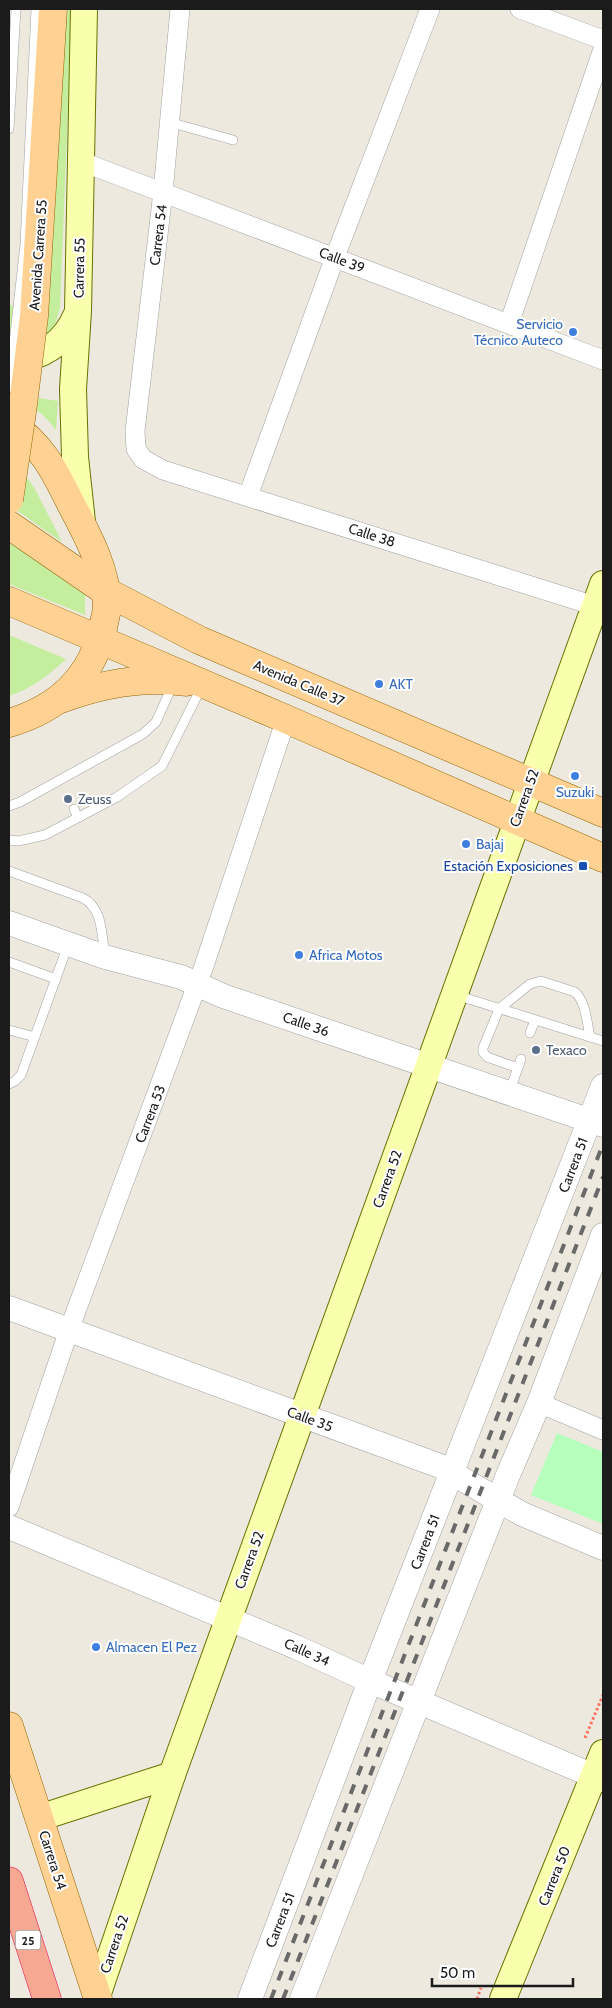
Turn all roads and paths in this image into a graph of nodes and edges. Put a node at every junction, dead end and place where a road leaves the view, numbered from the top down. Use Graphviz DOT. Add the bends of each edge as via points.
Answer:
graph roads {
  1 [pos="16,9"];
  2 [pos="36,9"];
  3 [pos="53,9"];
  4 [pos="84,9"];
  5 [pos="180,9"];
  6 [pos="430,9"];
  7 [pos="520,9"];
  8 [pos="603,40"];
  9 [pos="603,49"];
  10 [pos="169,122"];
  11 [pos="9,130"];
  12 [pos="234,140"];
  13 [pos="80,161"];
  14 [pos="163,192"];
  15 [pos="334,257"];
  16 [pos="78,311"];
  17 [pos="509,324"];
  18 [pos="9,356"];
  19 [pos="603,360"];
  20 [pos="9,388"];
  21 [pos="9,422"];
  22 [pos="143,459"];
  23 [pos="248,496"];
  24 [pos="9,500"];
  25 [pos="9,525"];
  26 [pos="83,526"];
  27 [pos="105,591"];
  28 [pos="601,600"];
  29 [pos="9,601"];
  30 [pos="100,639"];
  31 [pos="176,676"];
  32 [pos="203,684"];
  33 [pos="56,702"];
  34 [pos="286,719"];
  35 [pos="19,720"];
  36 [pos="9,736"];
  37 [pos="100,758"];
  38 [pos="104,767"];
  39 [pos="530,782"];
  40 [pos="114,788"];
  41 [pos="118,797"];
  42 [pos="9,806"];
  43 [pos="74,809"];
  44 [pos="603,813"];
  45 [pos="78,818"];
  46 [pos="516,821"];
  47 [pos="9,840"];
  48 [pos="603,858"];
  49 [pos="9,872"];
  50 [pos="9,925"];
  51 [pos="69,942"];
  52 [pos="105,956"];
  53 [pos="9,962"];
  54 [pos="56,979"];
  55 [pos="197,985"];
  56 [pos="454,994"];
  57 [pos="500,1009"];
  58 [pos="535,1020"];
  59 [pos="9,1030"];
  60 [pos="530,1034"];
  61 [pos="34,1037"];
  62 [pos="590,1037"];
  63 [pos="603,1041"];
  64 [pos="428,1066"];
  65 [pos="9,1084"];
  66 [pos="603,1086"];
  67 [pos="508,1093"];
  68 [pos="597,1123"];
  69 [pos="603,1235"];
  70 [pos="9,1308"];
  71 [pos="68,1330"];
  72 [pos="539,1403"];
  73 [pos="302,1416"];
  74 [pos="603,1430"];
  75 [pos="452,1473"];
  76 [pos="498,1501"];
  77 [pos="9,1507"];
  78 [pos="9,1527"];
  79 [pos="603,1548"];
  80 [pos="228,1619"];
  81 [pos="370,1681"];
  82 [pos="603,1695"];
  83 [pos="420,1702"];
  84 [pos="9,1726"];
  85 [pos="593,1769"];
  86 [pos="172,1775"];
  87 [pos="39,1818"];
  88 [pos="9,1881"];
  89 [pos="97,1998"];
  90 [pos="47,1999"];
  91 [pos="250,1999"];
  92 [pos="302,1999"];
  93 [pos="503,1999"];
  1 -- 11 [label="lane"];
  2 -- 20 [label="lane, bridge" via="25,244"];
  3 -- 24 [label="main road, Avenida Carrera 55, bridge" via="34,316"];
  4 -- 13 [label="main road, Carrera 55"];
  5 -- 10 [label="street, Carrera 54"];
  6 -- 15 [label="street"];
  7 -- 8 [label="street"];
  9 -- 17 [label="street"];
  10 -- 12 [label="lane"];
  10 -- 14 [label="street, Carrera 54"];
  13 -- 14 [label="street, Calle 39"];
  13 -- 16 [label="main road, Carrera 55"];
  14 -- 15 [label="street, Calle 39"];
  14 -- 22 [label="street, Carrera 54" via="135,431 136,449"];
  15 -- 17 [label="street, Calle 39"];
  15 -- 23 [label="street"];
  16 -- 18 [label="main road" via="61,341 46,351 30,356"];
  16 -- 26 [label="main road, Carrera 55" via="73,423"];
  17 -- 19 [label="street, Calle 39"];
  21 -- 26 [label="main road" via="42,452"];
  22 -- 23 [label="street, Calle 38" via="163,470"];
  23 -- 28 [label="street, Calle 38"];
  25 -- 27 [label="main road, Avenida Calle 37"];
  26 -- 27 [label="main road" via="97,558"];
  27 -- 30 [label="main road" via="107,607"];
  27 -- 39 [label="main road, Avenida Calle 37" via="199,640"];
  28 -- 39 [label="main road, Carrera 52"];
  29 -- 30 [label="main road"];
  30 -- 31 [label="main road"];
  30 -- 33 [label="main road" via="79,680"];
  31 -- 32 [label="main road"];
  31 -- 33 [label="main road" via="98,687"];
  31 -- 37 [label="lane" via="156,722 143,734"];
  32 -- 34 [label="main road"];
  32 -- 41 [label="lane" via="162,766"];
  33 -- 35 [label="main road"];
  34 -- 46 [label="main road"];
  34 -- 55 [label="street, Carrera 53"];
  35 -- 36 [label="main road"];
  37 -- 38 [label="lane"];
  37 -- 42 [label="lane" via="63,783"];
  39 -- 44 [label="main road, Avenida Calle 37"];
  39 -- 46 [label="main road, Carrera 52"];
  40 -- 41 [label="lane"];
  41 -- 45 [label="lane"];
  43 -- 45 [label="lane"];
  45 -- 47 [label="lane" via="45,835"];
  46 -- 48 [label="main road"];
  46 -- 56 [label="main road, Carrera 52"];
  49 -- 52 [label="lane" via="92,903 98,914"];
  50 -- 51 [label="street, Calle 36"];
  51 -- 52 [label="street, Calle 36"];
  51 -- 54 [label="lane"];
  52 -- 55 [label="street, Calle 36" via="181,977"];
  53 -- 54 [label="lane"];
  54 -- 61 [label="lane"];
  55 -- 64 [label="street, Calle 36"];
  55 -- 71 [label="street, Carrera 53"];
  56 -- 57 [label="lane"];
  56 -- 64 [label="main road, Carrera 52"];
  57 -- 58 [label="lane"];
  57 -- 62 [label="lane" via="536,982 575,992 583,1004"];
  57 -- 67 [label="lane" via="483,1052 487,1056 519,1064"];
  58 -- 60 [label="lane"];
  58 -- 62 [label="lane"];
  59 -- 61 [label="lane"];
  61 -- 65 [label="lane" via="21,1075"];
  62 -- 63 [label="lane"];
  64 -- 67 [label="street, Calle 36"];
  64 -- 73 [label="main road, Carrera 52"];
  66 -- 68 [label="street, Carrera 51"];
  67 -- 68 [label="street, Calle 36"];
  68 -- 75 [label="street, Carrera 51"];
  69 -- 72 [label="street"];
  70 -- 71 [label="street, Calle 35"];
  71 -- 73 [label="street, Calle 35"];
  71 -- 77 [label="street, Carrera 53"];
  72 -- 74 [label="street"];
  72 -- 76 [label="street"];
  73 -- 75 [label="street, Calle 35"];
  73 -- 80 [label="main road, Carrera 52"];
  75 -- 76 [label="street, Calle 35"];
  75 -- 81 [label="street, Carrera 51"];
  76 -- 79 [label="street, Calle 35"];
  76 -- 83 [label="street"];
  78 -- 80 [label="street, Calle 34"];
  80 -- 81 [label="street, Calle 34"];
  80 -- 86 [label="main road, Carrera 52"];
  81 -- 83 [label="street, Calle 34"];
  81 -- 91 [label="street, Carrera 51"];
  82 -- 85 [label="path"];
  83 -- 85 [label="street, Calle 34"];
  83 -- 92 [label="street"];
  84 -- 87 [label="main road, Carrera 54"];
  85 -- 93 [label="main road, Carrera 50"];
  86 -- 87 [label="main road"];
  86 -- 89 [label="main road, Carrera 52"];
  87 -- 89 [label="main road, Carrera 54"];
  88 -- 90 [label="highway, 25"];
}
